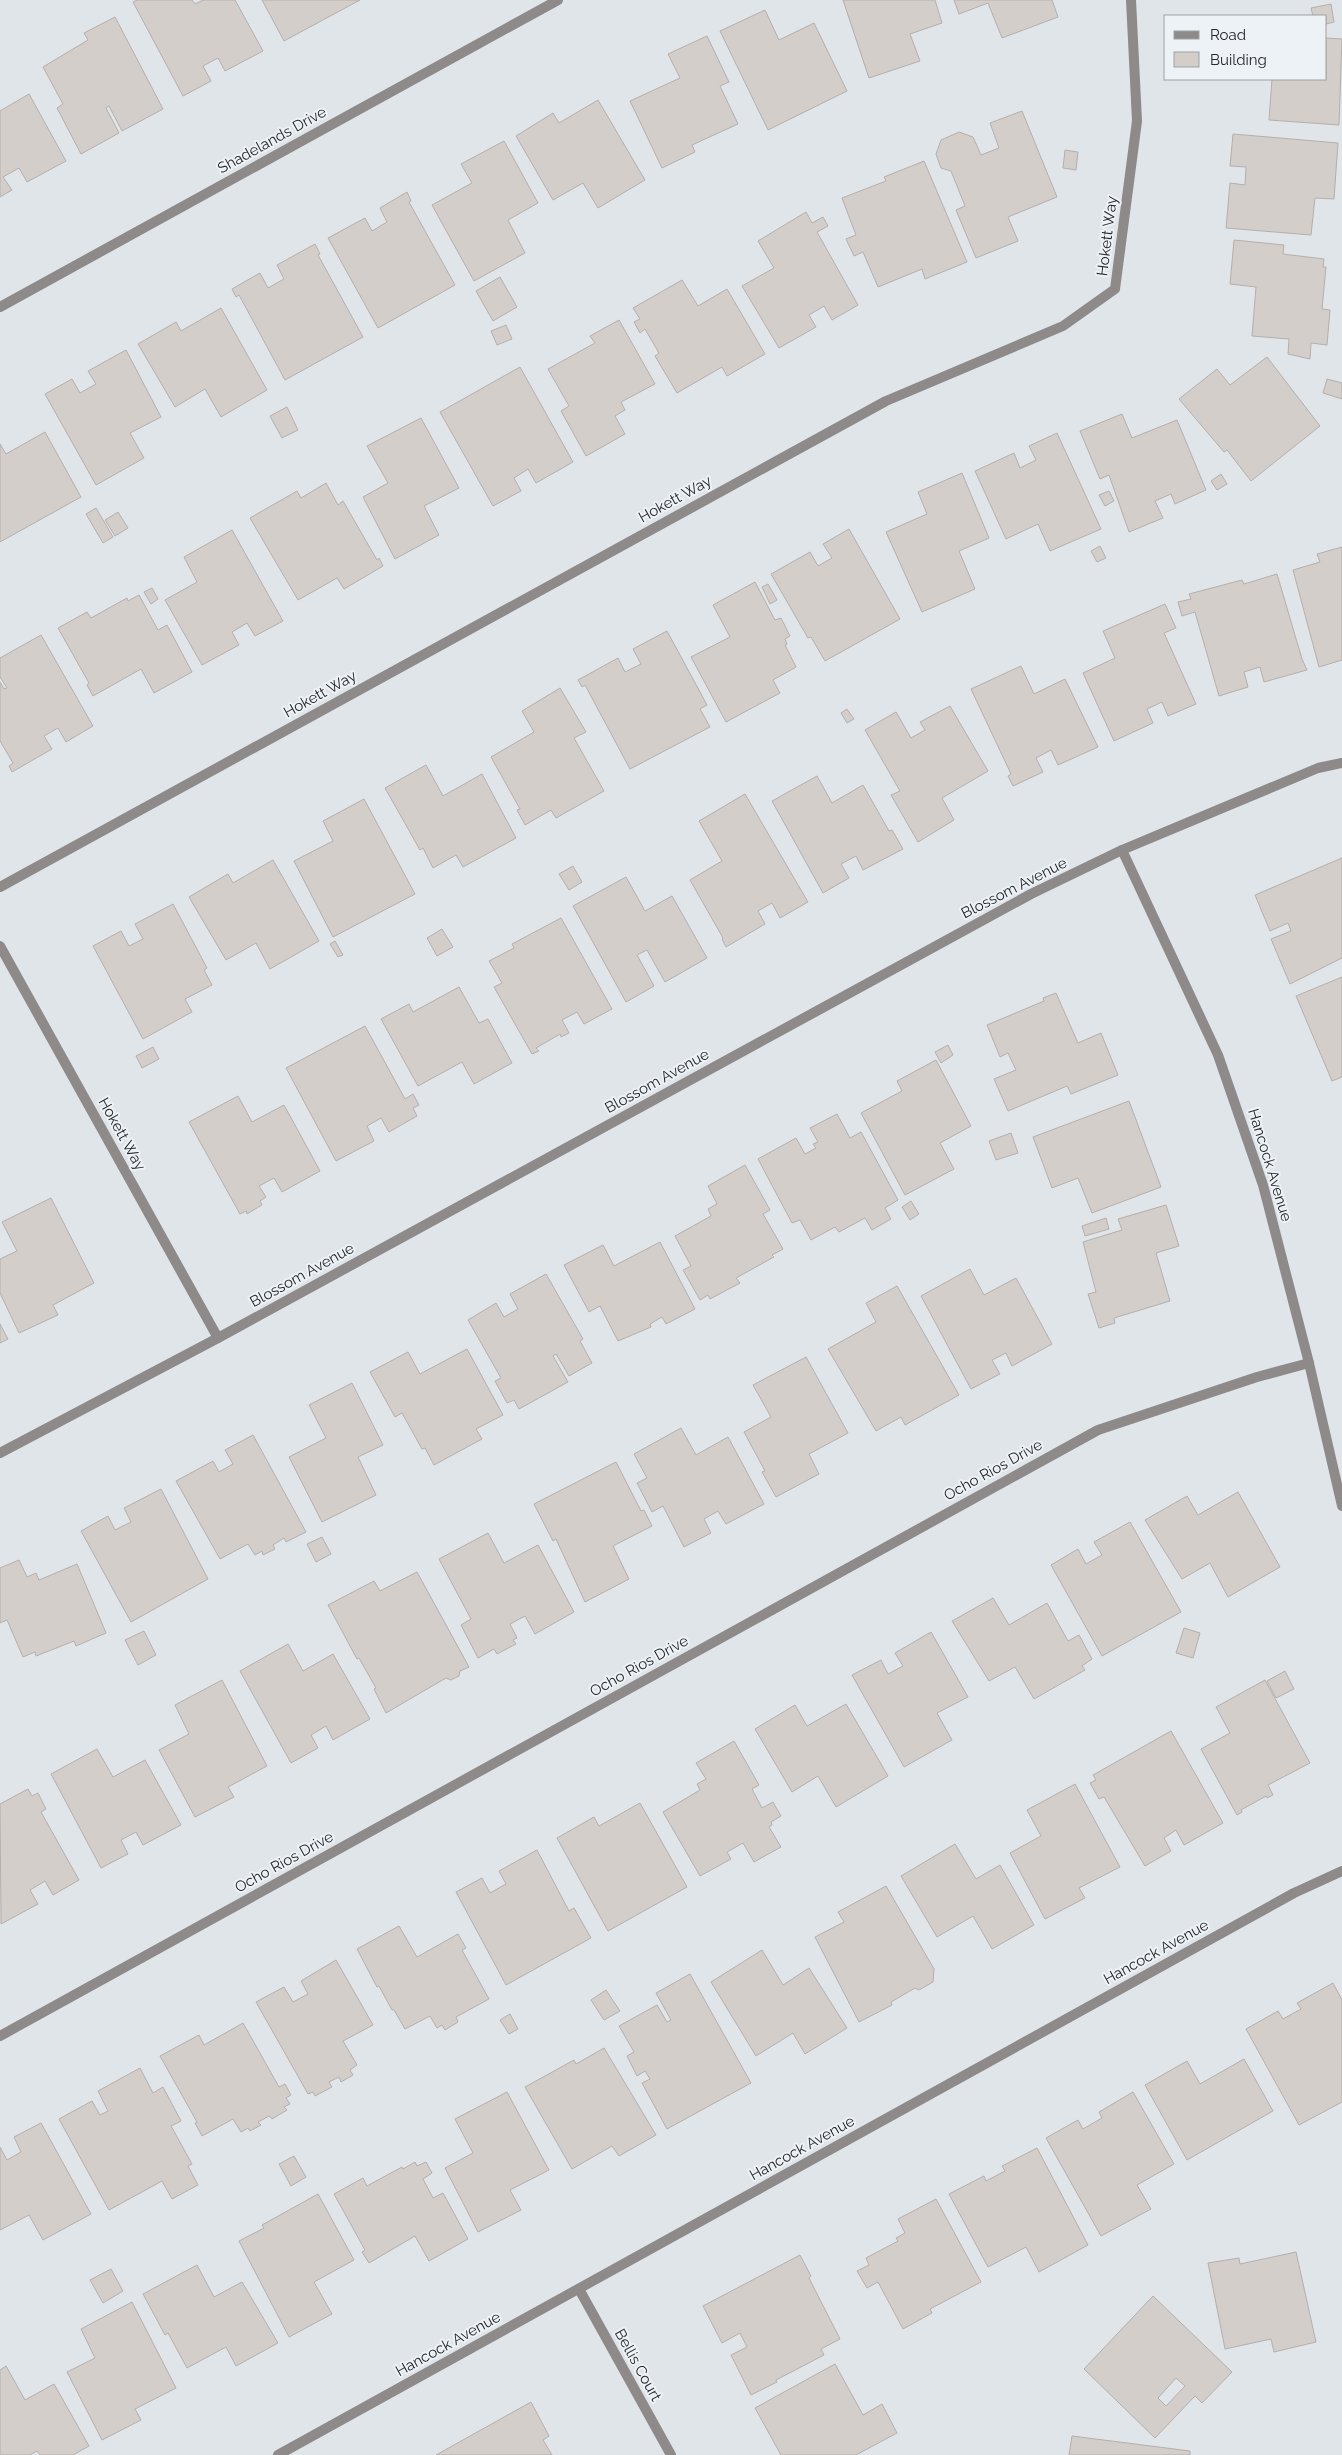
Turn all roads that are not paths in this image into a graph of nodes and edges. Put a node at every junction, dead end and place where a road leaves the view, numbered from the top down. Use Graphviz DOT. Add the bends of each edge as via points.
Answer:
graph roads {
  1 [pos="558,0"];
  2 [pos="1131,0"];
  3 [pos="0,307"];
  4 [pos="1342,763"];
  5 [pos="1122,850"];
  6 [pos="0,887"];
  7 [pos="0,946"];
  8 [pos="218,1338"];
  9 [pos="1309,1364"];
  10 [pos="0,1453"];
  11 [pos="1342,1506"];
  12 [pos="1342,1871"];
  13 [pos="0,2036"];
  14 [pos="579,2289"];
  15 [pos="278,2455"];
  16 [pos="671,2455"];
  1 -- 3 [label="street, Shadelands Drive"];
  2 -- 6 [label="street, Hokett Way" via="1137,121 1115,289 1063,326 886,400"];
  4 -- 5 [label="street, Blossom Avenue" via="1318,768"];
  5 -- 8 [label="street, Blossom Avenue" via="1031,894"];
  5 -- 9 [label="street, Hancock Avenue" via="1218,1055 1263,1186"];
  7 -- 8 [label="street, Hokett Way"];
  8 -- 10 [label="street, Blossom Avenue"];
  9 -- 11 [label="street, Hancock Avenue"];
  9 -- 13 [label="street, Ocho Rios Drive" via="1257,1377 1098,1430"];
  12 -- 14 [label="street, Hancock Avenue" via="1294,1893"];
  14 -- 15 [label="street, Hancock Avenue"];
  14 -- 16 [label="street, Bellis Court"];
}
